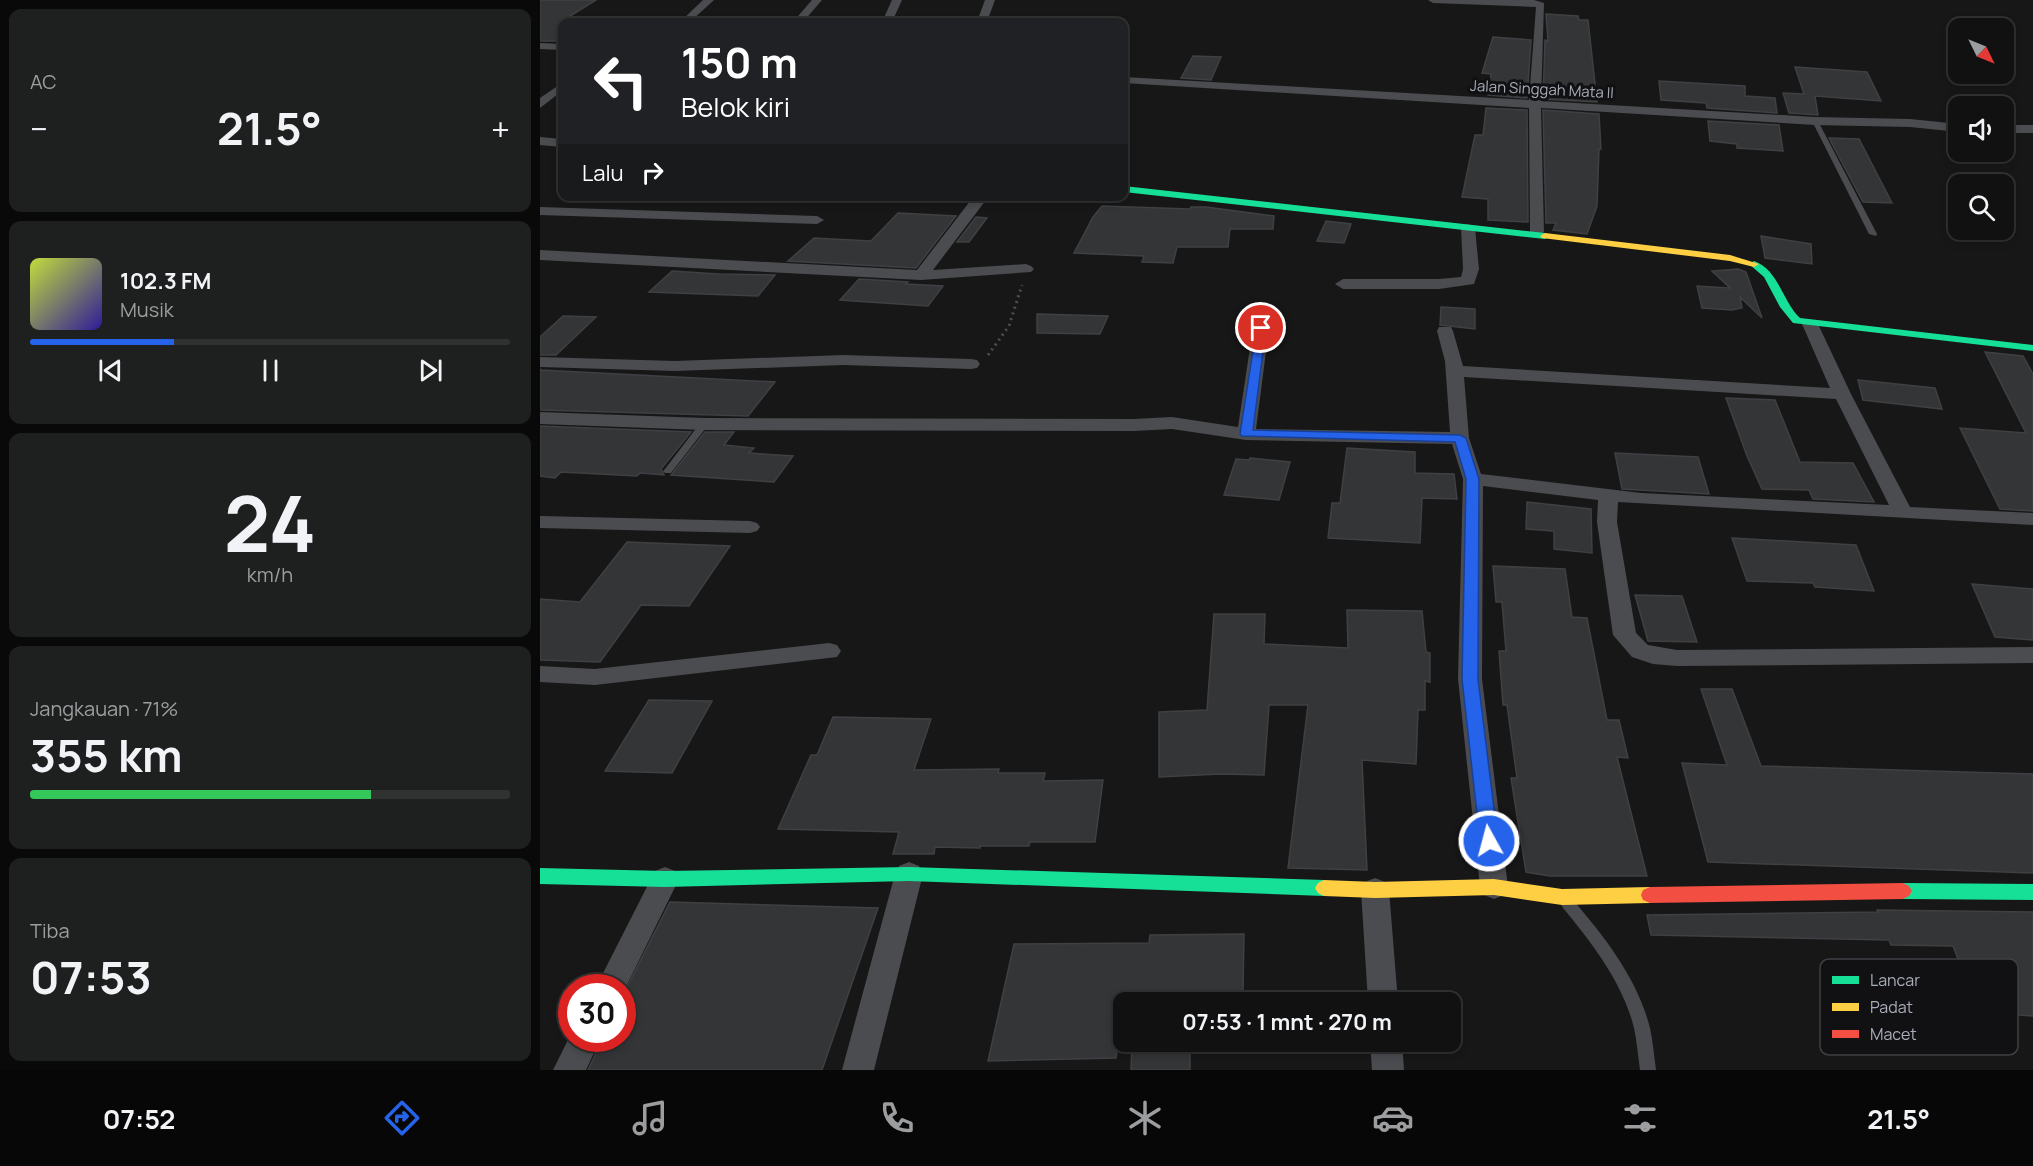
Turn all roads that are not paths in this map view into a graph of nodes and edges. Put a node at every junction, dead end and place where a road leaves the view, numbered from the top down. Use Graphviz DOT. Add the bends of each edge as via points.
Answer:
graph roads {
  1 [pos="709,0"];
  2 [pos="817,0"];
  3 [pos="897,0"];
  4 [pos="990,0"];
  5 [pos="1433,0"];
  6 [pos="689,18"];
  7 [pos="801,18"];
  8 [pos="889,18"];
  9 [pos="983,18"];
  10 [pos="540,46"];
  11 [pos="558,47"];
  12 [pos="1128,80"];
  13 [pos="558,89"];
  14 [pos="540,104"];
  15 [pos="1535,104"];
  16 [pos="1815,121"];
  17 [pos="1948,128"];
  18 [pos="2014,129"];
  19 [pos="2033,129"];
  20 [pos="540,141"];
  21 [pos="558,143"];
  22 [pos="1128,189"];
  23 [pos="978,201"];
  24 [pos="540,211"];
  25 [pos="818,220"];
  26 [pos="1468,228"];
  27 [pos="1536,231"];
  28 [pos="1872,234"];
  29 [pos="540,255"];
  30 [pos="1026,269"];
  31 [pos="921,275"];
  32 [pos="1343,284"];
  33 [pos="1810,324"];
  34 [pos="1261,328"];
  35 [pos="1446,331"];
  36 [pos="2033,348"];
  37 [pos="540,362"];
  38 [pos="971,364"];
  39 [pos="1455,371"];
  40 [pos="1842,394"];
  41 [pos="540,418"];
  42 [pos="704,424"];
  43 [pos="1246,434"];
  44 [pos="1460,438"];
  45 [pos="668,471"];
  46 [pos="1473,479"];
  47 [pos="1608,495"];
  48 [pos="1903,512"];
  49 [pos="2033,519"];
  50 [pos="540,522"];
  51 [pos="750,527"];
  52 [pos="829,651"];
  53 [pos="2033,655"];
  54 [pos="540,674"];
  55 [pos="909,874"];
  56 [pos="540,876"];
  57 [pos="665,879"];
  58 [pos="1494,887"];
  59 [pos="1375,890"];
  60 [pos="2033,892"];
  61 [pos="1562,897"];
  62 [pos="618,974"];
  63 [pos="1382,992"];
  64 [pos="578,1052"];
  65 [pos="1387,1052"];
  66 [pos="569,1070"];
  67 [pos="858,1070"];
  68 [pos="1388,1070"];
  69 [pos="1648,1070"];
  1 -- 6 [label="street"];
  2 -- 7 [label="street"];
  3 -- 8 [label="street"];
  4 -- 9 [label="street"];
  5 -- 15 [label="street" via="1541,5"];
  10 -- 11 [label="street"];
  12 -- 15 [label="street, Jalan Singgah Mata II"];
  13 -- 14 [label="street"];
  15 -- 16 [label="street, Jalan Singgah Mata II"];
  15 -- 27 [label="street"];
  16 -- 17 [label="street, Jalan Singgah Mata II"];
  16 -- 28 [label="lane"];
  18 -- 19 [label="street"];
  20 -- 21 [label="street"];
  22 -- 26 [label="street"];
  23 -- 31 [label="street"];
  24 -- 25 [label="street"];
  26 -- 27 [label="street"];
  26 -- 32 [label="street" via="1468,281"];
  27 -- 33 [label="street" via="1748,262 1770,274 1787,315"];
  29 -- 31 [label="street"];
  30 -- 31 [label="street"];
  33 -- 36 [label="street"];
  33 -- 40 [label="street"];
  34 -- 43 [label="street"];
  35 -- 39 [label="street"];
  37 -- 38 [label="street" via="675,366 843,360"];
  39 -- 40 [label="street"];
  39 -- 44 [label="street"];
  40 -- 48 [label="street"];
  41 -- 42 [label="street"];
  42 -- 43 [label="street" via="1172,423"];
  42 -- 45 [label="lane"];
  43 -- 44 [label="street"];
  44 -- 46 [label="street"];
  46 -- 47 [label="street"];
  46 -- 58 [label="street" via="1470,679"];
  47 -- 48 [label="street"];
  47 -- 53 [label="street" via="1607,522 1625,634 1640,651 1653,656"];
  48 -- 49 [label="street"];
  50 -- 51 [label="street"];
  52 -- 54 [label="street" via="595,677"];
  55 -- 57 [label="street"];
  55 -- 59 [label="street"];
  55 -- 67 [label="street"];
  56 -- 57 [label="street"];
  57 -- 62 [label="street"];
  58 -- 59 [label="street"];
  58 -- 61 [label="street"];
  59 -- 63 [label="street"];
  60 -- 61 [label="street" via="1931,890"];
  61 -- 69 [label="lane" via="1593,933 1622,980 1641,1026"];
  64 -- 66 [label="street"];
  65 -- 68 [label="street"];
}
